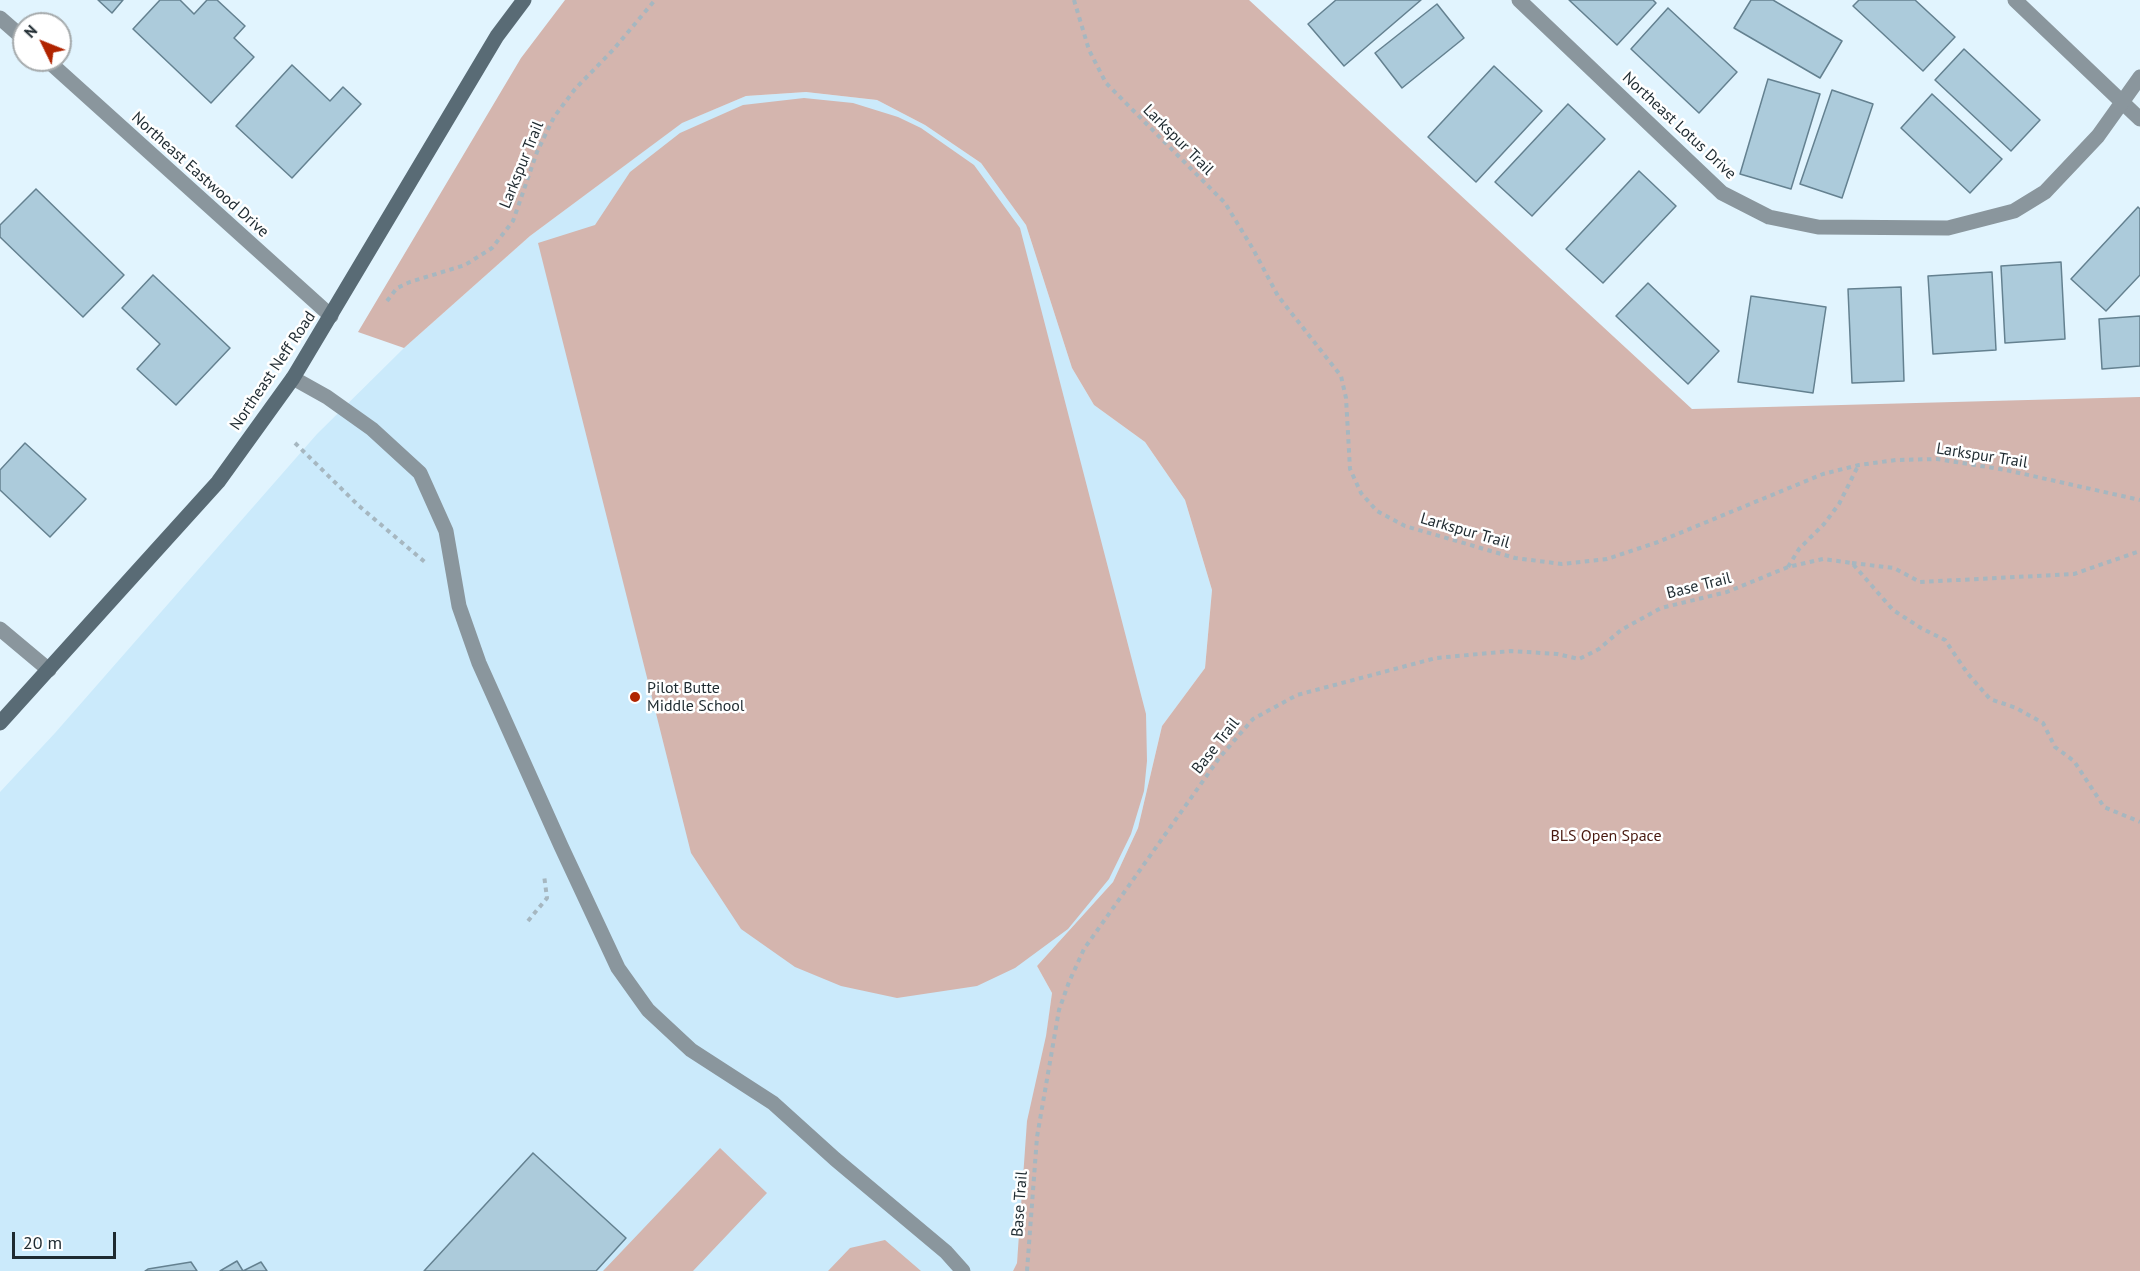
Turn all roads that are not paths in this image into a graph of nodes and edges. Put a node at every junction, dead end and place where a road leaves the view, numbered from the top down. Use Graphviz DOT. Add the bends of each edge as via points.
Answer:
graph roads {
  1 [pos="524,0"];
  2 [pos="1519,0"];
  3 [pos="2015,0"];
  4 [pos="0,18"];
  5 [pos="12,28"];
  6 [pos="60,72"];
  7 [pos="2140,77"];
  8 [pos="2122,102"];
  9 [pos="2140,119"];
  10 [pos="331,316"];
  11 [pos="293,378"];
  12 [pos="0,629"];
  13 [pos="49,670"];
  14 [pos="0,723"];
  15 [pos="963,1271"];
  1 -- 10 [label="main road, Northeast Neff Road" via="497,36"];
  2 -- 8 [label="street, Northeast Lotus Drive" via="1722,193 1769,218 1818,227 1948,228 2013,212 2045,192 2098,136"];
  3 -- 8 [label="street"];
  4 -- 5 [label="street"];
  6 -- 10 [label="street, Northeast Eastwood Drive"];
  7 -- 8 [label="street, Northeast Lotus Drive"];
  8 -- 9 [label="street"];
  10 -- 11 [label="main road, Northeast Neff Road"];
  11 -- 13 [label="main road, Northeast Neff Road" via="218,482"];
  11 -- 15 [label="street" via="372,429 420,473 446,531 459,606 479,663 618,968 648,1010 691,1050 773,1103"];
  12 -- 13 [label="street"];
  13 -- 14 [label="main road, Northeast Neff Road"];
}
